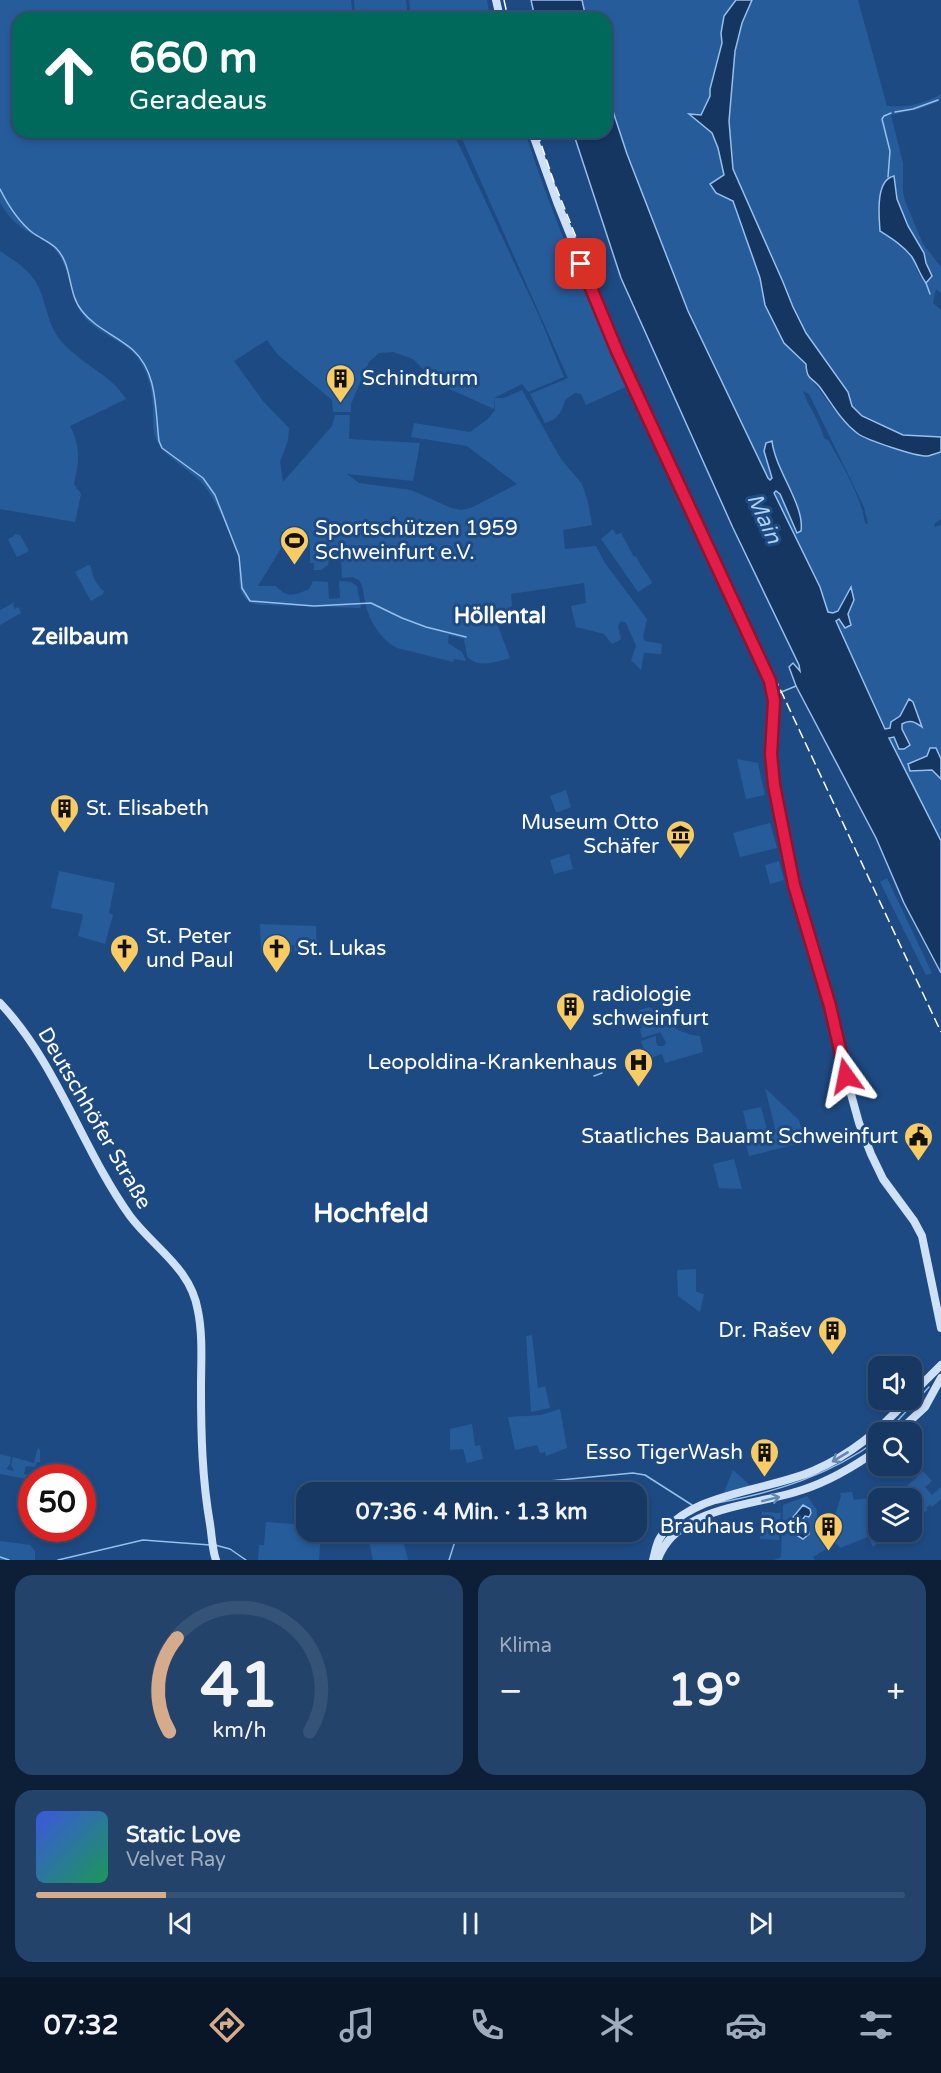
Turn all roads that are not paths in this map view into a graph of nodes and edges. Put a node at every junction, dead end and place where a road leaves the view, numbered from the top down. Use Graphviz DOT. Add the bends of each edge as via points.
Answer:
graph roads {
  1 [pos="534,138"];
  2 [pos="0,1003"];
  3 [pos="941,1328"];
  4 [pos="941,1365"];
  5 [pos="941,1378"];
  6 [pos="923,1382"];
  7 [pos="934,1392"];
  8 [pos="897,1410"];
  9 [pos="909,1422"];
  10 [pos="868,1456"];
  11 [pos="712,1501"];
  12 [pos="714,1513"];
  13 [pos="670,1531"];
  14 [pos="215,1556"];
  15 [pos="655,1560"];
  1 -- 3 [label="main road" via="617,351 773,693 771,765 799,902 830,1006 850,1093 878,1170 919,1228"];
  2 -- 14 [label="main road, Deutschhöfer Straße" via="29,1036 122,1204 181,1270 194,1294 200,1330 204,1491"];
  4 -- 6 [label="main road"];
  5 -- 7 [label="main road"];
  6 -- 7 [label="main road"];
  7 -- 9 [label="main road"];
  8 -- 11 [label="main road, one-way" via="877,1431 826,1465 793,1479"];
  12 -- 10 [label="main road, one-way" via="813,1486"];
  11 -- 12 [label="main road"];
  11 -- 13 [label="main road" via="675,1520"];
  12 -- 13 [label="main road"];
  13 -- 15 [label="main road"];
}
